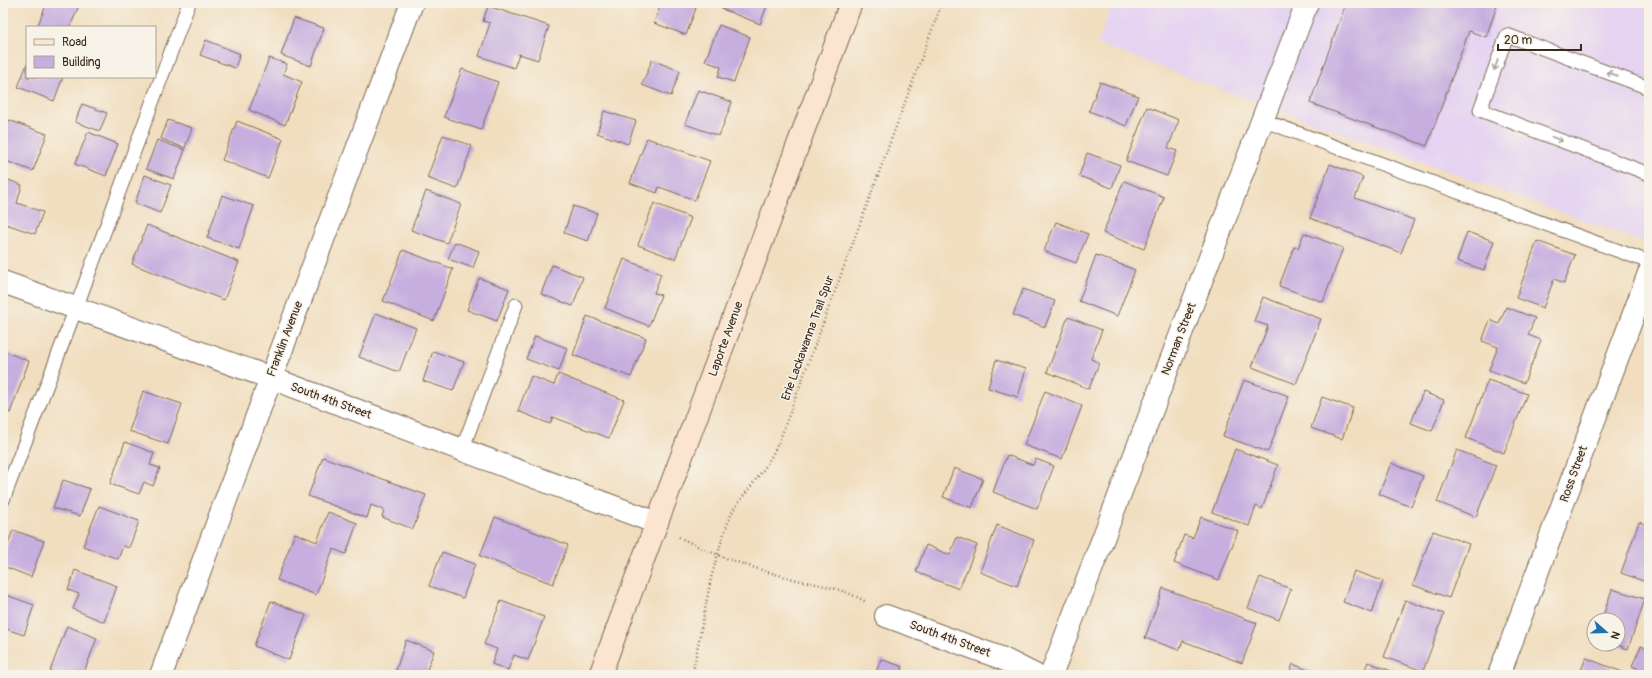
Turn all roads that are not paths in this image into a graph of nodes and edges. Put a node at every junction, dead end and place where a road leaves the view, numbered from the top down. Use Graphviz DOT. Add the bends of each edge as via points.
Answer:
graph roads {
  1 [pos="189,3"];
  2 [pos="412,3"];
  3 [pos="851,3"];
  4 [pos="1307,3"];
  5 [pos="1649,88"];
  6 [pos="1262,120"];
  7 [pos="1649,174"];
  8 [pos="1649,262"];
  9 [pos="1649,273"];
  10 [pos="3,282"];
  11 [pos="516,305"];
  12 [pos="76,308"];
  13 [pos="270,378"];
  14 [pos="462,450"];
  15 [pos="3,500"];
  16 [pos="657,523"];
  17 [pos="886,616"];
  18 [pos="161,675"];
  19 [pos="600,675"];
  20 [pos="1035,675"];
  21 [pos="1051,675"];
  22 [pos="1499,675"];
  1 -- 12 [label="lane"];
  2 -- 13 [label="street, Franklin Avenue"];
  3 -- 16 [label="street, Laporte Avenue"];
  4 -- 6 [label="street, Norman Street"];
  5 -- 7 [label="lane, one-way" via="1507,35 1480,110"];
  6 -- 8 [label="lane"];
  6 -- 21 [label="street, Norman Street"];
  9 -- 22 [label="street, Ross Street"];
  10 -- 12 [label="street, South 4th Street"];
  11 -- 14 [label="lane"];
  12 -- 13 [label="street, South 4th Street"];
  12 -- 15 [label="lane"];
  13 -- 14 [label="street, South 4th Street"];
  13 -- 18 [label="street, Franklin Avenue"];
  14 -- 16 [label="street, South 4th Street"];
  16 -- 19 [label="street, Laporte Avenue"];
  17 -- 20 [label="street, South 4th Street" via="1001,658"];
}
